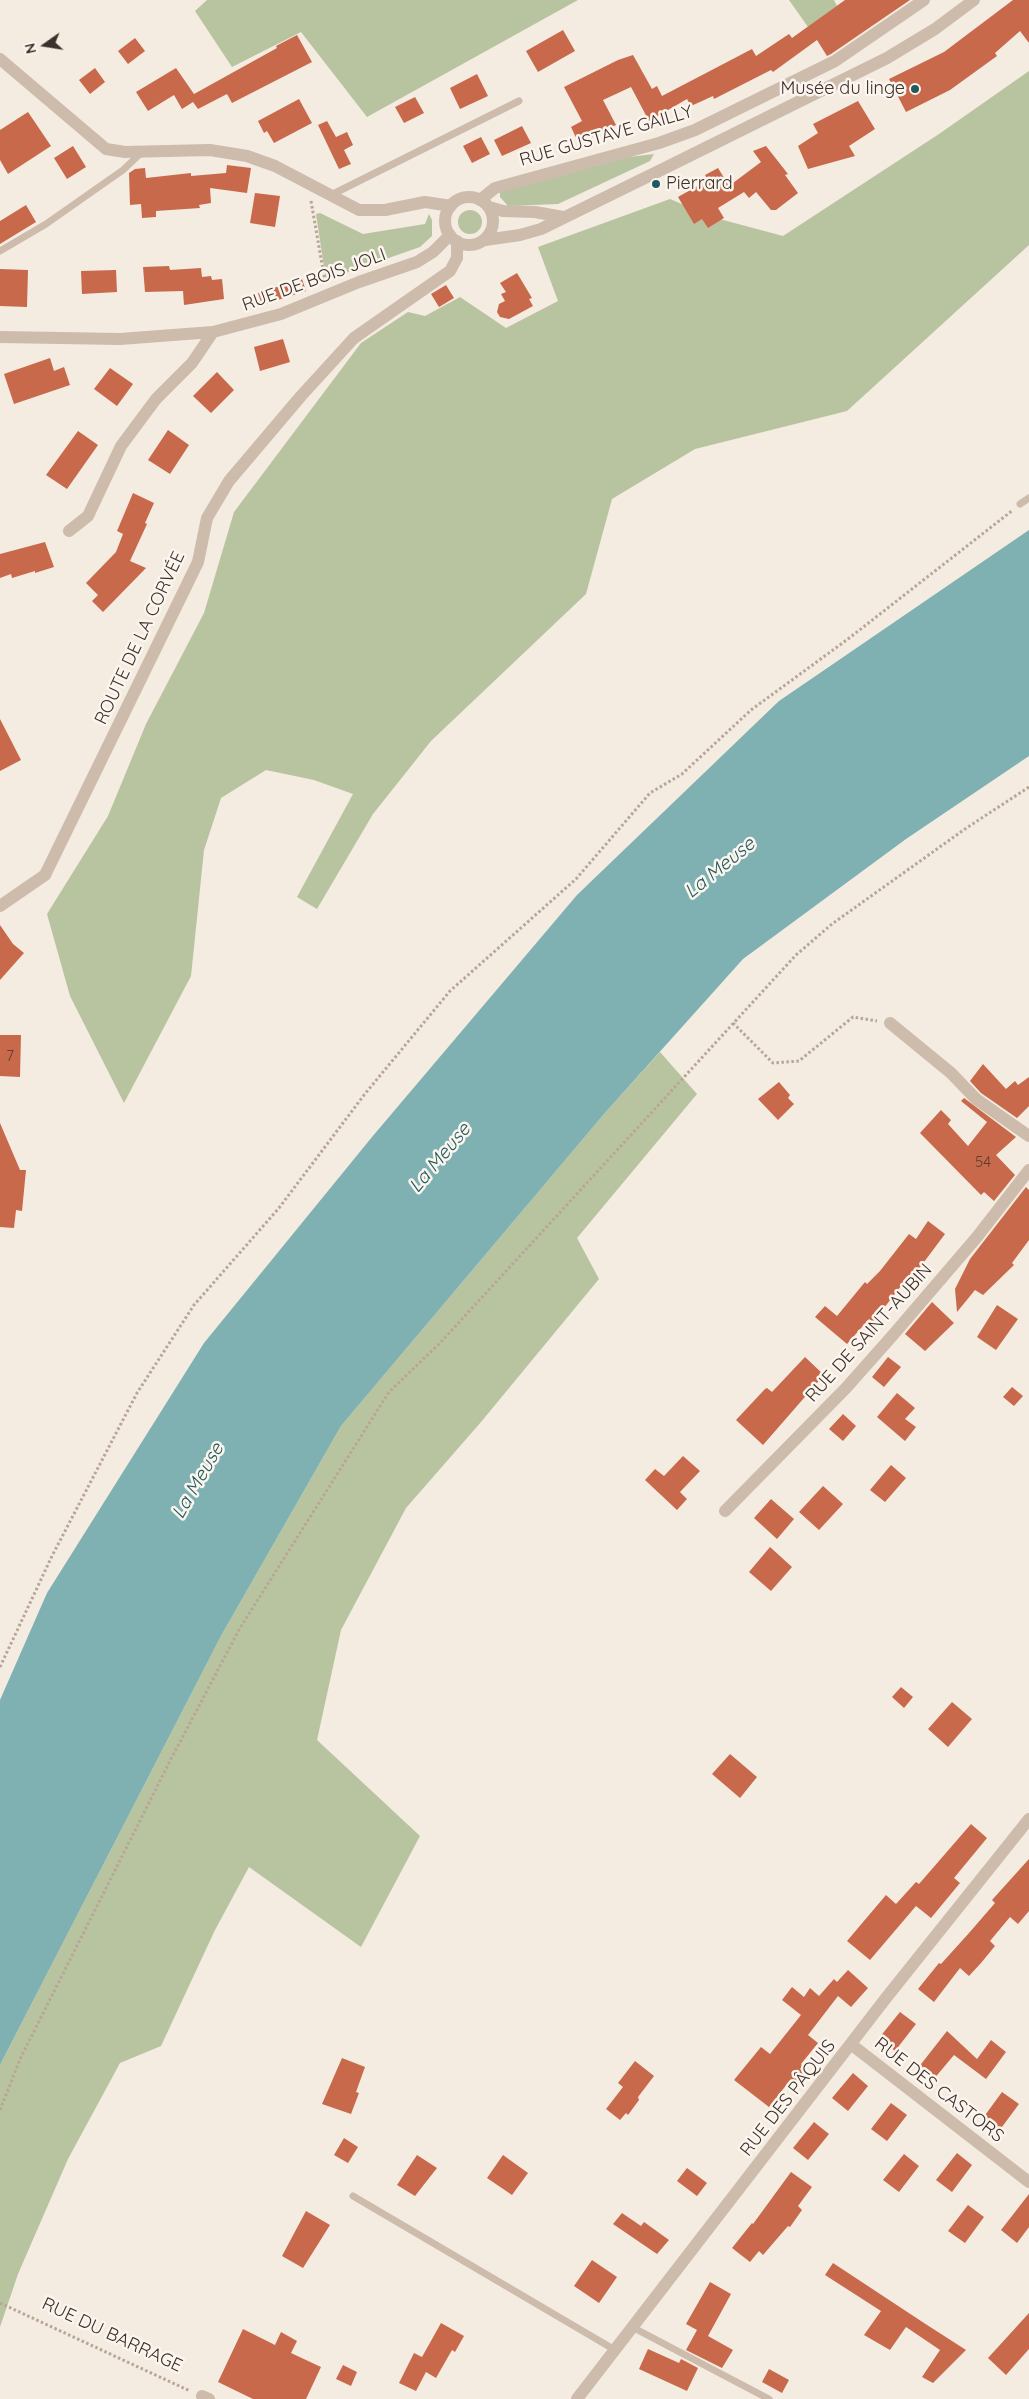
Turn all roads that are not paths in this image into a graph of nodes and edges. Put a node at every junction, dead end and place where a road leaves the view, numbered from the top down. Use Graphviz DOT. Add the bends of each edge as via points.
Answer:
graph roads {
  1 [pos="924,0"];
  2 [pos="974,0"];
  3 [pos="0,58"];
  4 [pos="519,102"];
  5 [pos="142,152"];
  6 [pos="331,195"];
  7 [pos="485,204"];
  8 [pos="451,206"];
  9 [pos="563,217"];
  10 [pos="453,238"];
  11 [pos="485,240"];
  12 [pos="0,251"];
  13 [pos="213,332"];
  14 [pos="0,337"];
  15 [pos="1029,498"];
  16 [pos="1020,504"];
  17 [pos="69,531"];
  18 [pos="1,906"];
  19 [pos="890,1023"];
  20 [pos="1029,1136"];
  21 [pos="1029,1170"];
  22 [pos="725,1511"];
  23 [pos="1029,1820"];
  24 [pos="852,2045"];
  25 [pos="1029,2182"];
  26 [pos="353,2196"];
  27 [pos="632,2328"];
  28 [pos="615,2350"];
  29 [pos="577,2399"];
  30 [pos="769,2399"];
  1 -- 7 [label="street, RUE GUSTAVE GAILLY" via="835,61 695,130 495,188"];
  2 -- 9 [label="street" via="887,58"];
  3 -- 5 [label="street" via="106,149"];
  4 -- 6 [label="lane"];
  5 -- 6 [label="street" via="210,150 247,156 275,166"];
  5 -- 12 [label="lane" via="123,170 46,224"];
  6 -- 8 [label="street" via="359,210 385,210 425,202"];
  7 -- 8 [label="street" via="465,198"];
  7 -- 9 [label="street" via="503,211"];
  7 -- 11 [label="street" via="492,214 492,228"];
  8 -- 10 [label="street" via="446,220"];
  9 -- 11 [label="street" via="541,229"];
  10 -- 11 [label="street" via="471,245"];
  10 -- 13 [label="street, RUE DE BOIS JOLI" via="418,262 281,314"];
  10 -- 18 [label="street, ROUTE DE LA CORVÉE" via="457,258 450,271 354,338 229,481 206,518 198,562 45,875"];
  13 -- 14 [label="street, RUE DE BOIS JOLI" via="120,339"];
  13 -- 17 [label="street" via="121,446 88,516"];
  15 -- 16 [label="lane"];
  19 -- 20 [label="street" via="976,1099"];
  21 -- 22 [label="street, RUE DE SAINT-AUBIN" via="971,1244 858,1375"];
  23 -- 24 [label="street, RUE DES PÂQUIS"];
  24 -- 25 [label="street, RUE DES CASTORS"];
  24 -- 27 [label="street, RUE DES PÂQUIS"];
  26 -- 28 [label="lane"];
  27 -- 28 [label="street, RUE DES PÂQUIS"];
  27 -- 30 [label="lane"];
  28 -- 29 [label="street, RUE DES PÂQUIS"];
}
